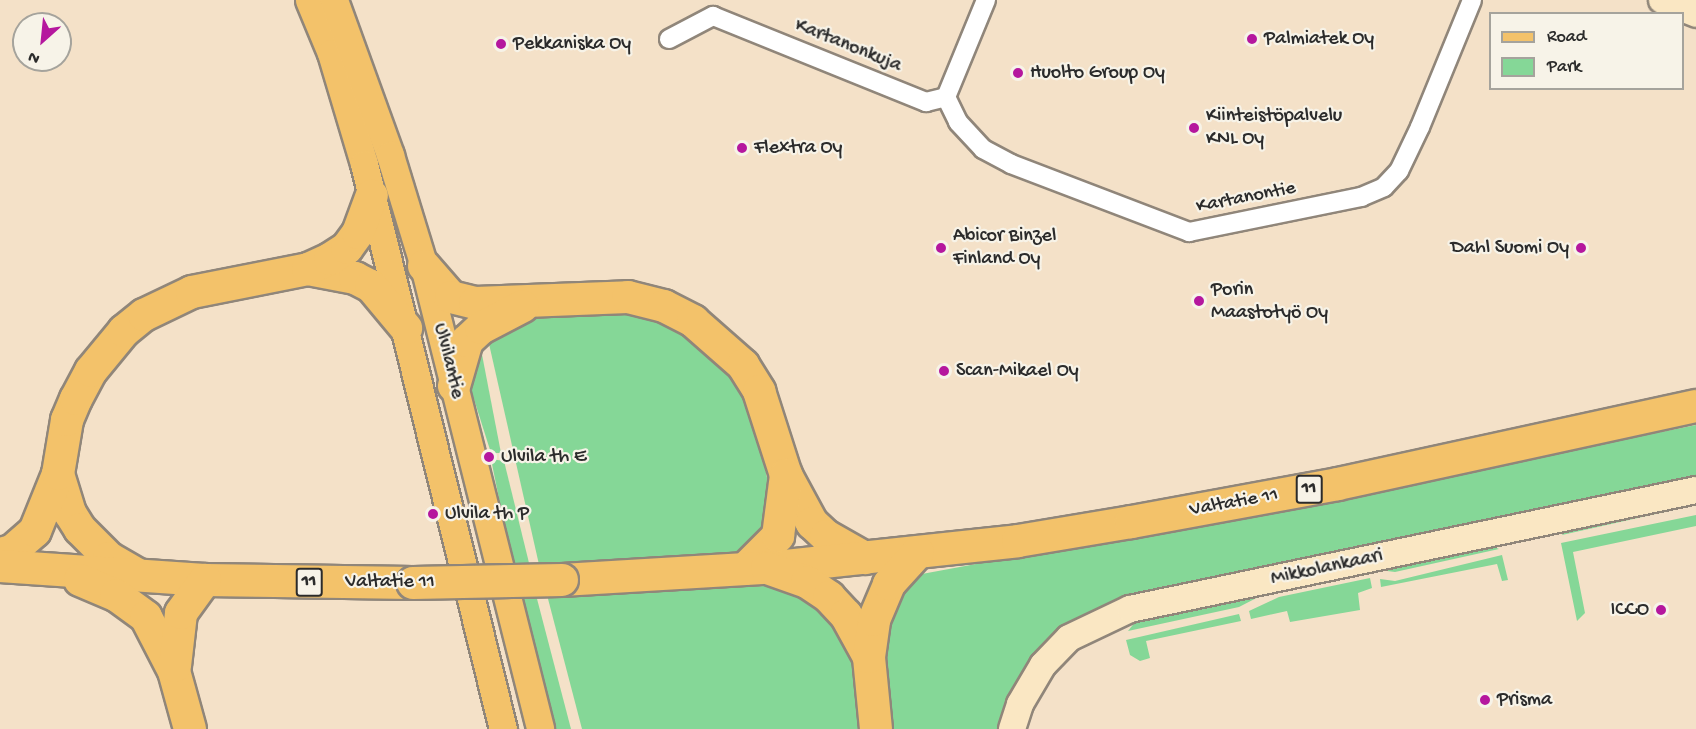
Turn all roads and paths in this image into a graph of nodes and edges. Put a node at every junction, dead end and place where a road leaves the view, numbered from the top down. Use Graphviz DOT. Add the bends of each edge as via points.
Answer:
graph roads {
  1 [pos="309,0"];
  2 [pos="334,0"];
  3 [pos="986,0"];
  4 [pos="1472,0"];
  5 [pos="1662,0"];
  6 [pos="1696,14"];
  7 [pos="669,39"];
  8 [pos="946,97"];
  9 [pos="372,195"];
  10 [pos="424,266"];
  11 [pos="308,269"];
  12 [pos="529,303"];
  13 [pos="406,328"];
  14 [pos="454,386"];
  15 [pos="1696,406"];
  16 [pos="58,474"];
  17 [pos="786,475"];
  18 [pos="1696,490"];
  19 [pos="918,552"];
  20 [pos="0,554"];
  21 [pos="865,558"];
  22 [pos="0,566"];
  23 [pos="756,569"];
  24 [pos="51,570"];
  25 [pos="140,576"];
  26 [pos="205,580"];
  27 [pos="869,657"];
  28 [pos="174,671"];
  29 [pos="190,729"];
  30 [pos="503,729"];
  31 [pos="540,729"];
  32 [pos="876,729"];
  33 [pos="1012,729"];
  1 -- 9 [label="main road, Ulvilantie" via="331,53"];
  2 -- 10 [label="main road, Ulvilantie" via="390,155"];
  3 -- 8 [label="street"];
  4 -- 8 [label="street, Kartanontie" via="1420,127 1399,171 1384,187 1361,197 1217,229 1189,232 1157,223 1011,164 983,149 958,122"];
  5 -- 6 [label="street"];
  7 -- 8 [label="street, Kartanonkuja" via="713,16 926,102"];
  9 -- 11 [label="highway" via="366,220 347,248"];
  9 -- 13 [label="main road, Ulvilantie"];
  10 -- 12 [label="highway" via="451,297 475,303"];
  10 -- 14 [label="main road, Ulvilantie"];
  11 -- 13 [label="highway" via="355,278 371,286"];
  11 -- 16 [label="highway" via="192,292 144,315 91,371 67,420"];
  12 -- 14 [label="highway" via="481,328 467,341"];
  12 -- 17 [label="highway" via="628,297 664,306 693,321 721,342 748,374 770,417"];
  13 -- 30 [label="main road, Ulvilantie"];
  14 -- 31 [label="main road, Ulvilantie"];
  15 -- 19 [label="highway, Valtatie 11 / 11" via="1338,484 1029,539"];
  16 -- 20 [label="highway" via="35,531 12,551"];
  16 -- 25 [label="highway" via="70,513 80,529 109,558"];
  17 -- 21 [label="highway" via="812,523"];
  17 -- 23 [label="highway" via="778,536"];
  18 -- 33 [label="street, Mikkolankaari" via="1130,609 1069,638 1042,665 1020,704"];
  19 -- 21 [label="highway, Valtatie 11 / 11"];
  19 -- 27 [label="highway" via="879,600"];
  21 -- 23 [label="highway, Valtatie 11 / 11"];
  22 -- 24 [label="highway, Valtatie 11 / 11"];
  23 -- 26 [label="highway, Valtatie 11 / 11, bridge" via="413,584"];
  23 -- 27 [label="highway" via="807,582 829,597 846,615"];
  24 -- 25 [label="highway, Valtatie 11 / 11"];
  24 -- 28 [label="highway" via="131,603 156,632"];
  25 -- 26 [label="highway, Valtatie 11 / 11"];
  26 -- 28 [label="highway" via="181,613"];
  27 -- 32 [label="highway"];
  28 -- 29 [label="highway"];
}
